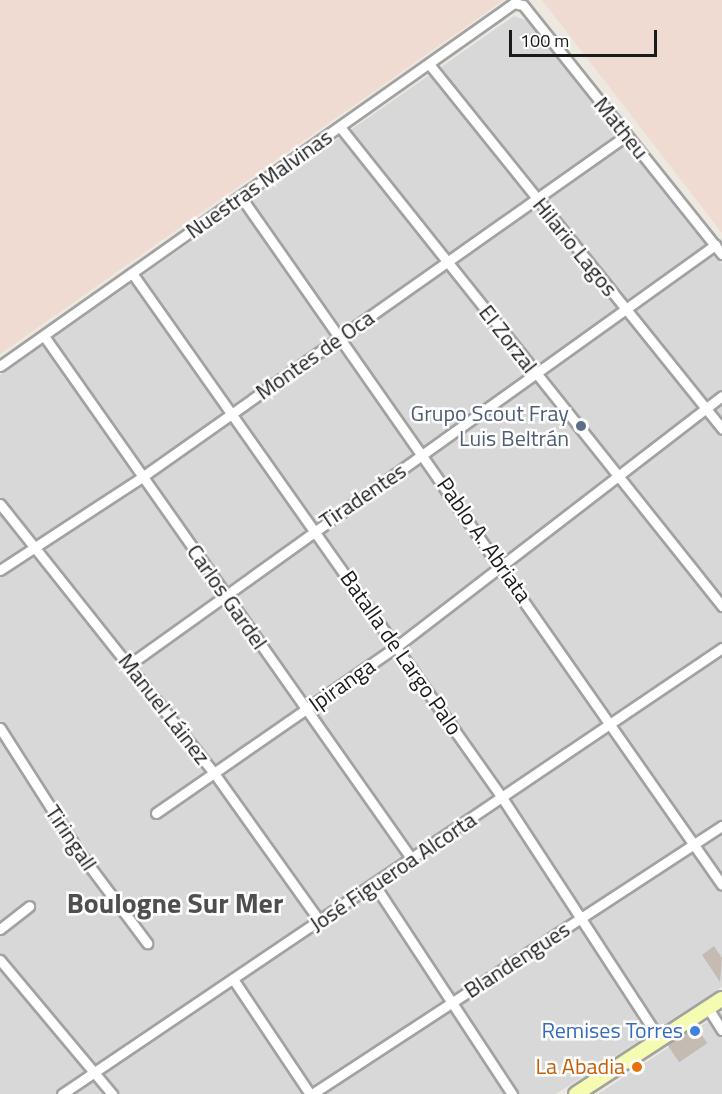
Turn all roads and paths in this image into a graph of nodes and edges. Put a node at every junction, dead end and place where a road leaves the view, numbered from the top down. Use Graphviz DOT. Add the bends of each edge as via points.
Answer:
graph roads {
  1 [pos="519,3"];
  2 [pos="429,64"];
  3 [pos="340,127"];
  4 [pos="627,135"];
  5 [pos="241,197"];
  6 [pos="536,198"];
  7 [pos="715,245"];
  8 [pos="722,254"];
  9 [pos="447,262"];
  10 [pos="132,273"];
  11 [pos="627,311"];
  12 [pos="44,336"];
  13 [pos="341,338"];
  14 [pos="0,366"];
  15 [pos="537,375"];
  16 [pos="722,396"];
  17 [pos="706,409"];
  18 [pos="230,414"];
  19 [pos="722,429"];
  20 [pos="424,455"];
  21 [pos="142,477"];
  22 [pos="622,478"];
  23 [pos="0,504"];
  24 [pos="314,530"];
  25 [pos="35,549"];
  26 [pos="503,567"];
  27 [pos="0,570"];
  28 [pos="224,593"];
  29 [pos="722,606"];
  30 [pos="396,647"];
  31 [pos="722,648"];
  32 [pos="130,664"];
  33 [pos="306,710"];
  34 [pos="613,724"];
  35 [pos="0,728"];
  36 [pos="9,742"];
  37 [pos="0,749"];
  38 [pos="214,773"];
  39 [pos="503,799"];
  40 [pos="156,813"];
  41 [pos="722,826"];
  42 [pos="694,844"];
  43 [pos="411,858"];
  44 [pos="374,884"];
  45 [pos="722,885"];
  46 [pos="29,906"];
  47 [pos="580,918"];
  48 [pos="320,920"];
  49 [pos="0,929"];
  50 [pos="147,944"];
  51 [pos="0,960"];
  52 [pos="233,978"];
  53 [pos="722,999"];
  54 [pos="451,1003"];
  55 [pos="708,1008"];
  56 [pos="722,1030"];
  57 [pos="660,1040"];
  58 [pos="97,1072"];
  59 [pos="595,1089"];
  60 [pos="62,1094"];
  61 [pos="112,1094"];
  62 [pos="311,1094"];
  63 [pos="512,1094"];
  64 [pos="576,1094"];
  1 -- 2 [label="street, Nuestras Malvinas"];
  1 -- 4 [label="street, Matheu"];
  2 -- 3 [label="street, Nuestras Malvinas"];
  2 -- 6 [label="street, Hilario Lagos"];
  3 -- 5 [label="street, Nuestras Malvinas"];
  3 -- 9 [label="street, El Zorzal"];
  4 -- 6 [label="street, Montes de Oca"];
  4 -- 7 [label="street, Matheu"];
  5 -- 10 [label="street, Nuestras Malvinas"];
  5 -- 13 [label="street, Pablo A. Abriata"];
  6 -- 9 [label="street, Montes de Oca"];
  6 -- 11 [label="street, Hilario Lagos"];
  7 -- 8 [label="street, Matheu"];
  7 -- 11 [label="street, Tiradentes"];
  9 -- 13 [label="street, Montes de Oca"];
  9 -- 15 [label="street, El Zorzal"];
  10 -- 12 [label="street, Nuestras Malvinas"];
  10 -- 18 [label="street, Batalla de Largo Palo"];
  11 -- 15 [label="street, Tiradentes"];
  11 -- 17 [label="street, Hilario Lagos"];
  12 -- 14 [label="street, Nuestras Malvinas"];
  12 -- 21 [label="street, Carlos Gardel"];
  13 -- 18 [label="street, Montes de Oca"];
  13 -- 20 [label="street, Pablo A. Abriata"];
  15 -- 20 [label="street, Tiradentes"];
  15 -- 22 [label="street, El Zorzal"];
  16 -- 17 [label="street, Ipiranga"];
  17 -- 19 [label="street, Hilario Lagos"];
  17 -- 22 [label="street, Ipiranga"];
  18 -- 21 [label="street, Montes de Oca"];
  18 -- 24 [label="street, Batalla de Largo Palo"];
  20 -- 24 [label="street, Tiradentes"];
  20 -- 26 [label="street, Pablo A. Abriata"];
  21 -- 25 [label="street, Montes de Oca"];
  21 -- 28 [label="street, Carlos Gardel"];
  22 -- 26 [label="street, Ipiranga"];
  22 -- 29 [label="street, El Zorzal"];
  23 -- 25 [label="street, Manuel Láinez"];
  24 -- 28 [label="street, Tiradentes"];
  24 -- 30 [label="street, Batalla de Largo Palo"];
  25 -- 27 [label="street, Montes de Oca"];
  25 -- 32 [label="street, Manuel Láinez"];
  26 -- 30 [label="street, Ipiranga"];
  26 -- 34 [label="street, Pablo A. Abriata"];
  28 -- 32 [label="street, Tiradentes"];
  28 -- 33 [label="street, Carlos Gardel"];
  30 -- 33 [label="street, Ipiranga"];
  30 -- 39 [label="street, Batalla de Largo Palo"];
  31 -- 34 [label="street, José Figueroa Alcorta"];
  32 -- 38 [label="street, Manuel Láinez"];
  33 -- 38 [label="street, Ipiranga"];
  33 -- 43 [label="street, Carlos Gardel"];
  34 -- 39 [label="street, José Figueroa Alcorta"];
  34 -- 42 [label="street, Pablo A. Abriata"];
  35 -- 36 [label="street, Tiringall"];
  36 -- 37 [label="street"];
  36 -- 50 [label="street, Tiringall"];
  38 -- 40 [label="street, Ipiranga"];
  38 -- 48 [label="street, Manuel Láinez"];
  39 -- 43 [label="street, José Figueroa Alcorta"];
  39 -- 47 [label="street, Batalla de Largo Palo"];
  41 -- 42 [label="street, Blandengues"];
  42 -- 45 [label="street, Pablo A. Abriata"];
  42 -- 47 [label="street, Blandengues"];
  43 -- 44 [label="street, José Figueroa Alcorta"];
  44 -- 48 [label="street, José Figueroa Alcorta"];
  44 -- 54 [label="street"];
  46 -- 49 [label="street"];
  47 -- 54 [label="street, Blandengues"];
  47 -- 57 [label="street, Batalla de Largo Palo"];
  48 -- 52 [label="street, José Figueroa Alcorta"];
  51 -- 58 [label="street"];
  52 -- 58 [label="street, José Figueroa Alcorta"];
  52 -- 62 [label="street"];
  53 -- 55 [label="street"];
  54 -- 62 [label="street, Blandengues"];
  54 -- 63 [label="street"];
  55 -- 56 [label="street"];
  55 -- 57 [label="street"];
  57 -- 59 [label="street"];
  58 -- 60 [label="street, José Figueroa Alcorta"];
  58 -- 61 [label="street"];
  59 -- 64 [label="street"];
}
